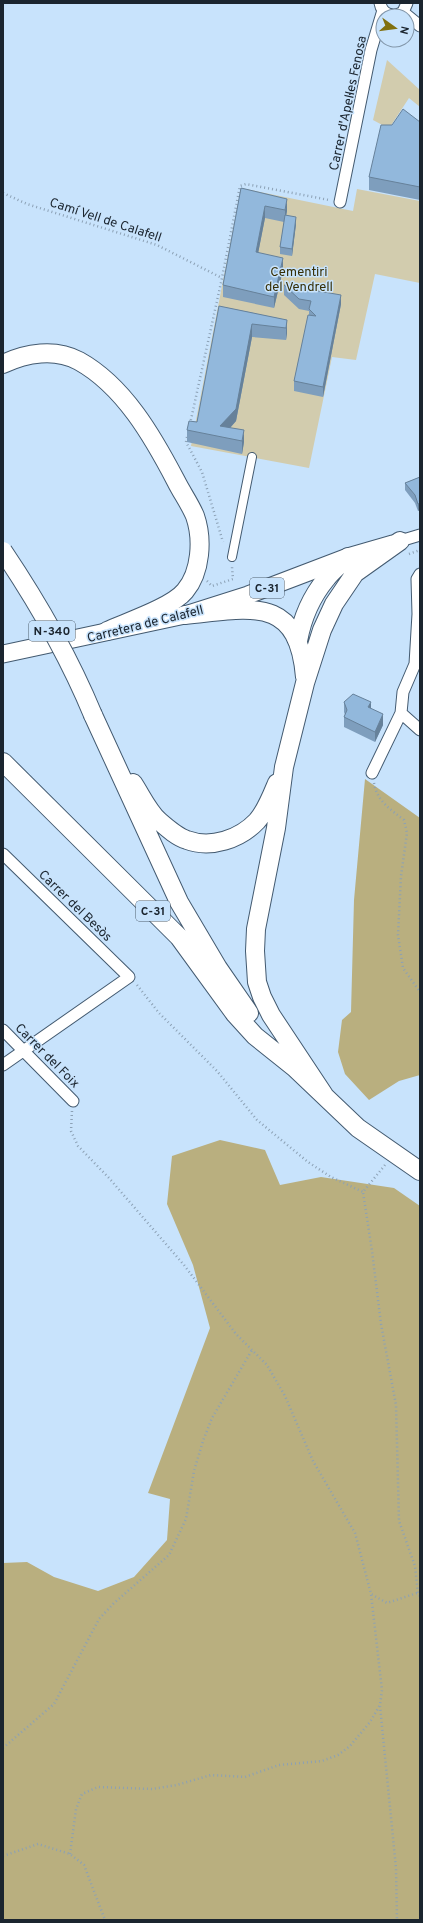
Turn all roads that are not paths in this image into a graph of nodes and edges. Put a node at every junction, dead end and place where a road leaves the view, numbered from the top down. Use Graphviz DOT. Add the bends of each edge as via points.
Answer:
graph roads {
  1 [pos="382,7"];
  2 [pos="405,7"];
  3 [pos="420,26"];
  4 [pos="340,202"];
  5 [pos="3,364"];
  6 [pos="252,457"];
  7 [pos="420,535"];
  8 [pos="400,541"];
  9 [pos="3,550"];
  10 [pos="232,556"];
  11 [pos="348,557"];
  12 [pos="420,574"];
  13 [pos="185,615"];
  14 [pos="107,631"];
  15 [pos="298,641"];
  16 [pos="3,654"];
  17 [pos="418,663"];
  18 [pos="305,683"];
  19 [pos="401,713"];
  20 [pos="420,730"];
  21 [pos="113,759"];
  22 [pos="3,762"];
  23 [pos="284,767"];
  24 [pos="372,773"];
  25 [pos="3,854"];
  26 [pos="3,1030"];
  27 [pos="23,1052"];
  28 [pos="3,1065"];
  29 [pos="295,1068"];
  30 [pos="324,1095"];
  31 [pos="73,1101"];
  32 [pos="420,1171"];
  1 -- 2 [label="street" via="391,15"];
  1 -- 4 [label="street, Carrer d'Apel·les Fenosa"];
  2 -- 3 [label="street"];
  5 -- 14 [label="highway" via="26,355 46,353 78,361 100,376 121,396 158,447 195,516 199,558 194,576 185,591 176,600"];
  6 -- 10 [label="street"];
  7 -- 8 [label="street, Carretera de Calafell"];
  8 -- 11 [label="main road, Carretera de Calafell / C-31"];
  8 -- 18 [label="highway" via="355,573 334,604 322,630"];
  9 -- 21 [label="highway, N-340, bridge" via="35,599 76,675"];
  11 -- 13 [label="main road, Carretera de Calafell / C-31" via="248,595"];
  11 -- 15 [label="highway" via="326,578 311,602"];
  12 -- 17 [label="street" via="417,579"];
  13 -- 14 [label="main road, Carretera de Calafell / C-31"];
  13 -- 15 [label="highway" via="253,609 269,612 291,629"];
  14 -- 16 [label="main road, Carretera de Calafell / C-31"];
  15 -- 18 [label="highway"];
  17 -- 19 [label="street" via="403,692"];
  18 -- 23 [label="highway"];
  19 -- 20 [label="street"];
  19 -- 24 [label="street"];
  21 -- 23 [label="highway" via="158,820 176,835 197,842 230,840 247,830 258,820"];
  21 -- 29 [label="highway, N-340" via="179,902 214,962 251,1015"];
  22 -- 29 [label="highway, C-31" via="179,937 255,1036"];
  23 -- 30 [label="highway" via="276,828 256,929 257,982 272,1015"];
  25 -- 27 [label="street, Carrer del Besòs" via="129,977"];
  26 -- 27 [label="street, Carrer del Foix"];
  27 -- 28 [label="street"];
  27 -- 31 [label="street, Carrer del Foix"];
  29 -- 30 [label="highway, N-340"];
  30 -- 32 [label="highway, N-340" via="358,1128"];
}
